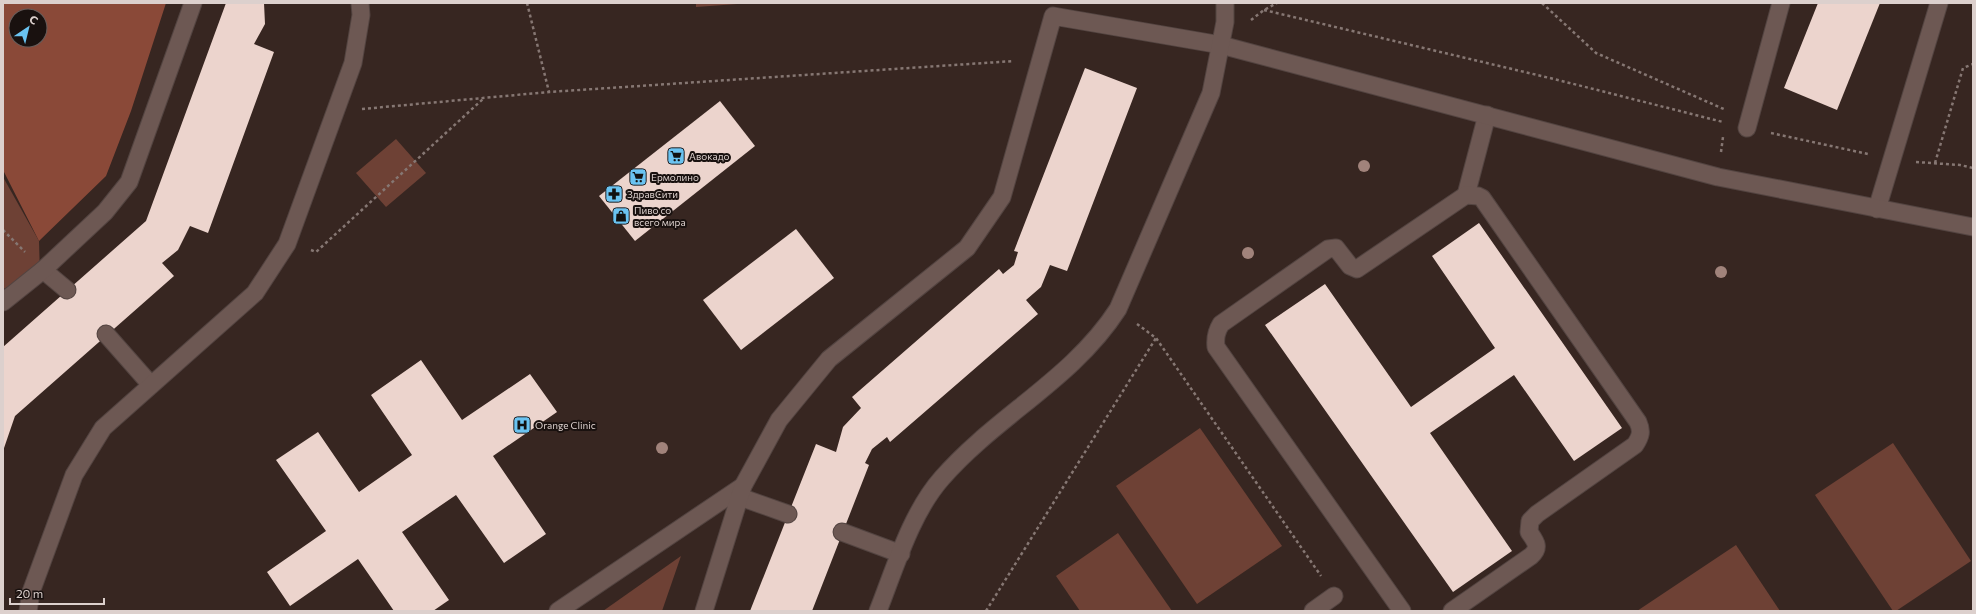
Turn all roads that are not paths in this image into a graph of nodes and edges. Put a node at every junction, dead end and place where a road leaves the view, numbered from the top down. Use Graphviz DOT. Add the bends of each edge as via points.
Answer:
graph roads {
  1 [pos="193,3"];
  2 [pos="360,3"];
  3 [pos="1225,3"];
  4 [pos="1781,3"];
  5 [pos="1939,3"];
  6 [pos="1052,10"];
  7 [pos="1221,45"];
  8 [pos="1487,115"];
  9 [pos="1747,128"];
  10 [pos="1466,195"];
  11 [pos="1877,209"];
  12 [pos="1973,227"];
  13 [pos="43,270"];
  14 [pos="67,290"];
  15 [pos="3,302"];
  16 [pos="106,334"];
  17 [pos="151,385"];
  18 [pos="742,491"];
  19 [pos="788,514"];
  20 [pos="842,532"];
  21 [pos="901,554"];
  22 [pos="1334,596"];
  23 [pos="28,611"];
  24 [pos="558,611"];
  25 [pos="704,611"];
  26 [pos="878,611"];
  27 [pos="1313,611"];
  28 [pos="1402,611"];
  29 [pos="1452,611"];
  1 -- 13 [label="lane" via="129,182 105,212"];
  2 -- 17 [label="lane" via="361,15 352,63 287,244 256,293"];
  3 -- 7 [label="lane"];
  4 -- 9 [label="lane"];
  5 -- 11 [label="lane"];
  6 -- 7 [label="lane"];
  6 -- 18 [label="lane" via="1041,59 1002,197 967,248 829,359 779,420"];
  7 -- 8 [label="lane"];
  7 -- 21 [label="lane" via="1211,93 1118,309 1104,331 1079,358 966,454 941,479 917,514"];
  8 -- 10 [label="lane"];
  8 -- 11 [label="lane" via="1718,177"];
  10 -- 28 [label="lane" via="1357,269 1350,266 1336,248 1328,249 1221,324 1215,338 1216,347"];
  10 -- 29 [label="lane" via="1482,198 1638,422 1641,430 1636,445 1530,521 1529,532 1537,543 1532,556"];
  11 -- 12 [label="lane"];
  13 -- 14 [label="lane"];
  13 -- 15 [label="lane"];
  16 -- 17 [label="lane"];
  17 -- 23 [label="lane" via="103,428 74,474 31,592"];
  18 -- 19 [label="lane"];
  18 -- 24 [label="lane"];
  18 -- 25 [label="lane"];
  20 -- 21 [label="lane"];
  21 -- 26 [label="lane"];
  22 -- 27 [label="lane"];
}
